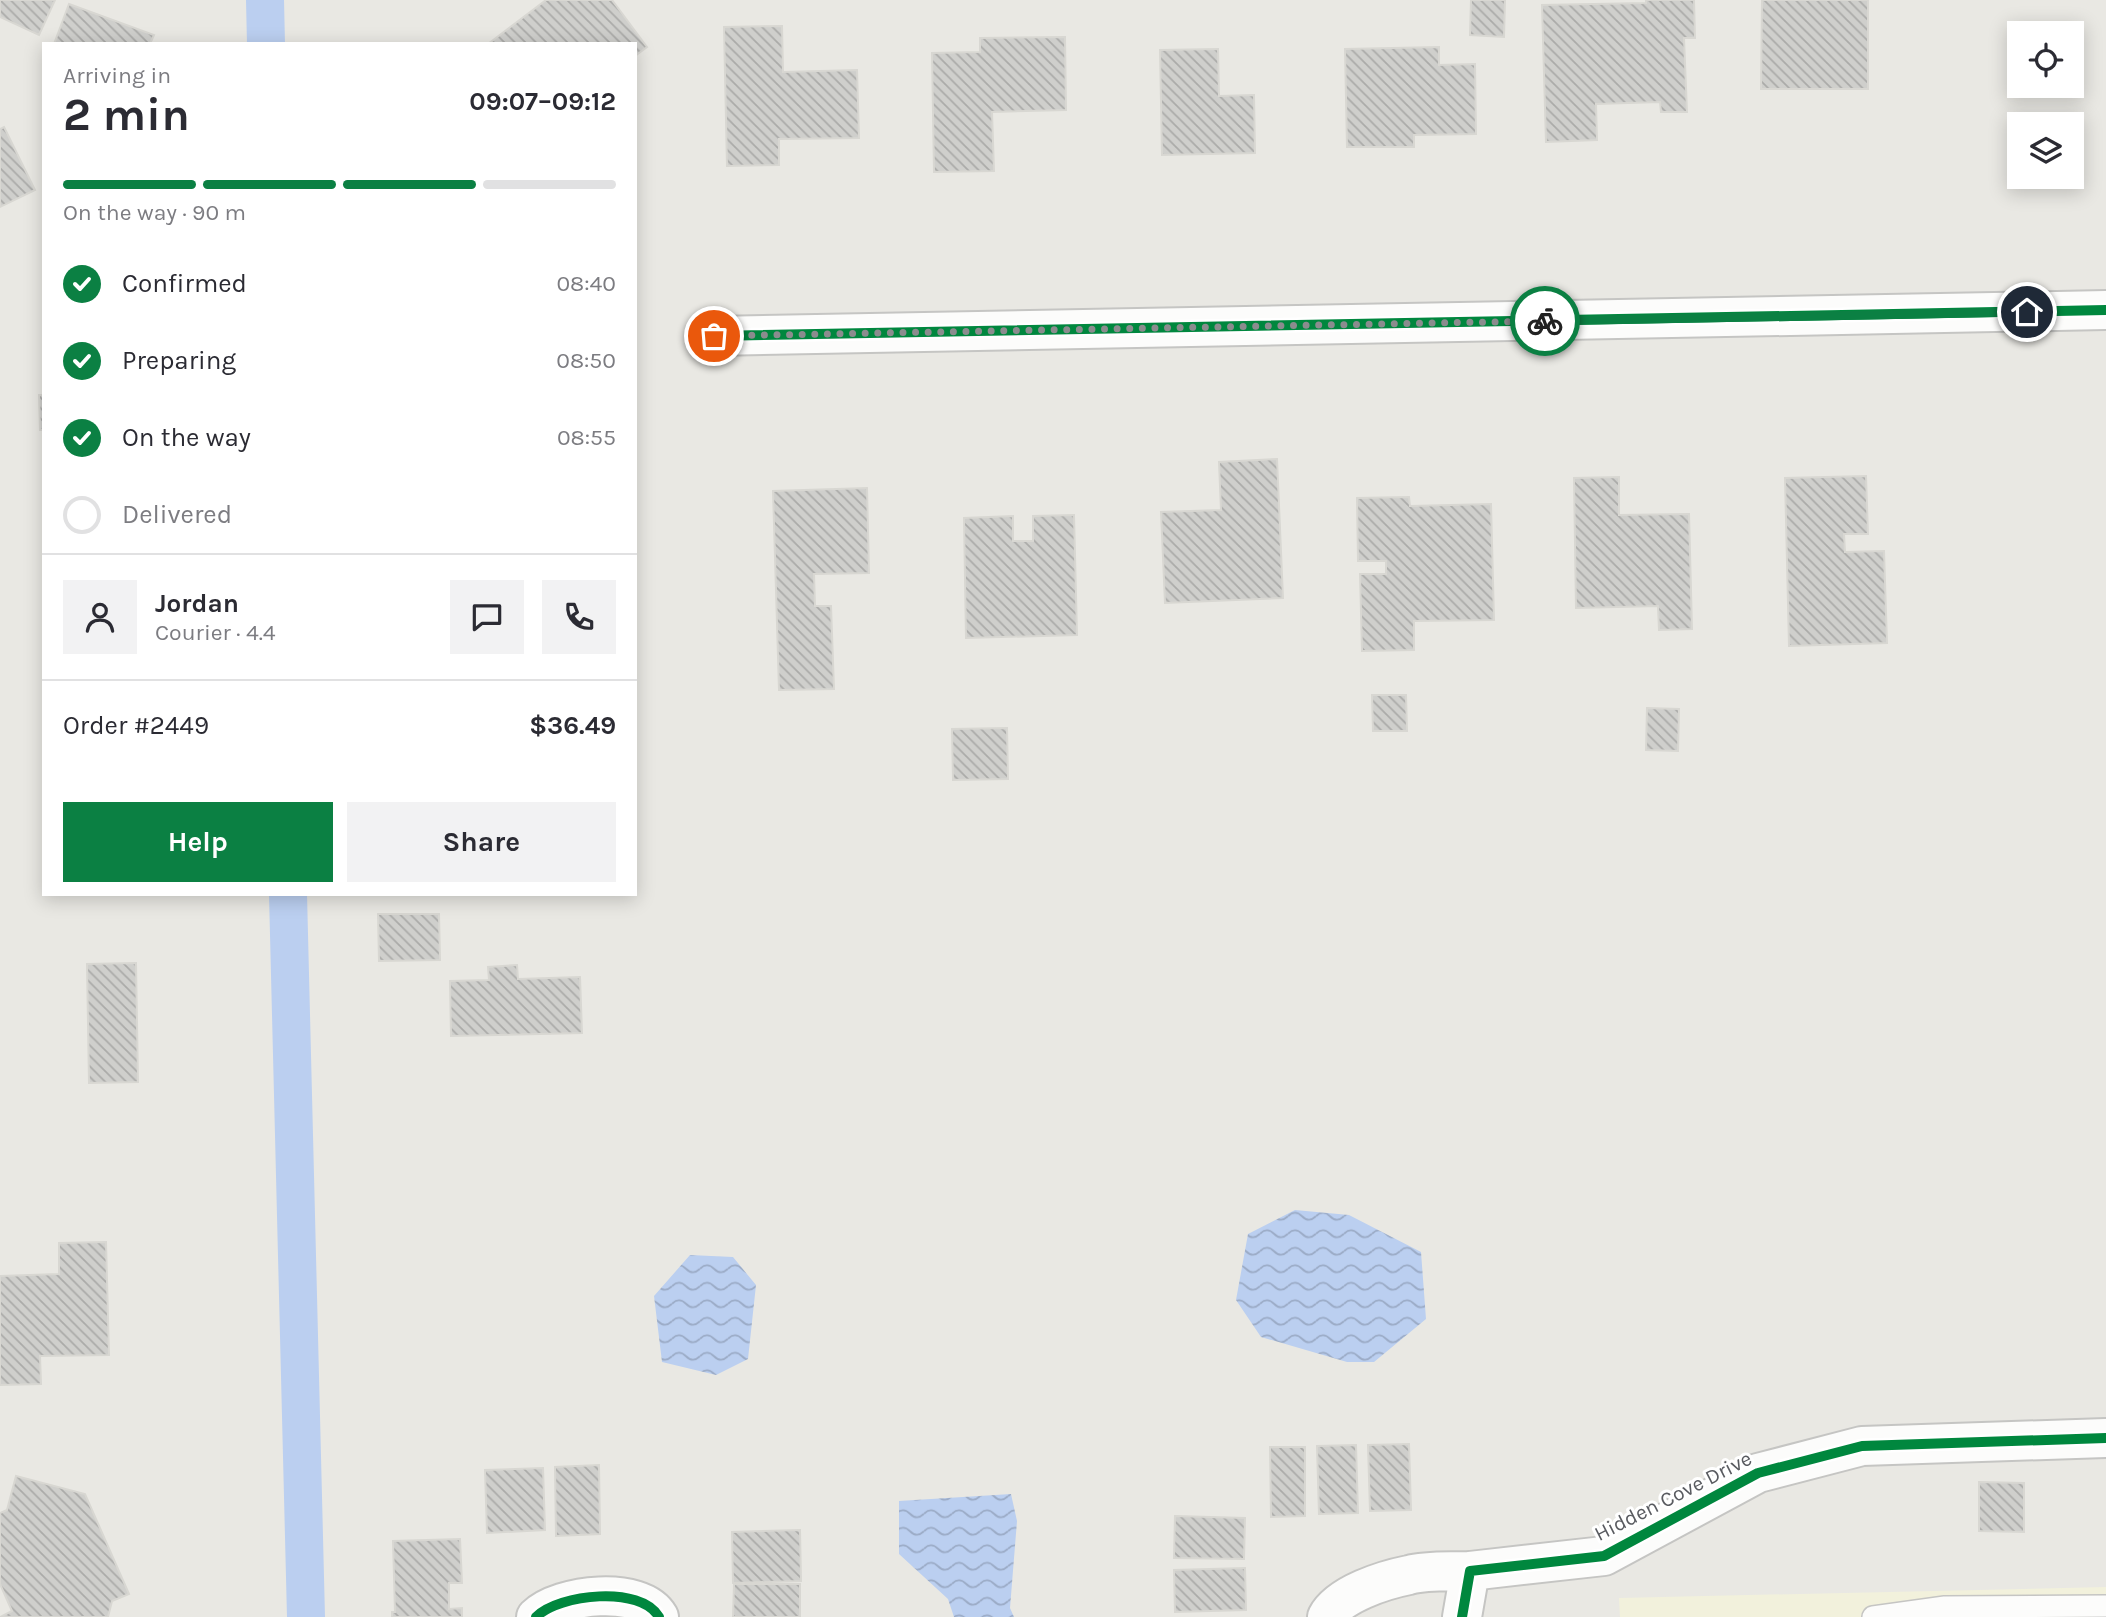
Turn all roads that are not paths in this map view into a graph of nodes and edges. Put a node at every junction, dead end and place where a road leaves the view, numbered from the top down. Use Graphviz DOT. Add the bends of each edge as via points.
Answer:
graph roads {
  1 [pos="2106,310"];
  2 [pos="714,336"];
  3 [pos="2106,1437"];
  4 [pos="1470,1570"];
  5 [pos="2106,1606"];
  6 [pos="536,1617"];
  7 [pos="659,1617"];
  8 [pos="1327,1617"];
  9 [pos="1462,1617"];
  10 [pos="1873,1617"];
  1 -- 2 [label="street"];
  3 -- 4 [label="street, Hidden Cove Drive" via="1862,1446 1758,1473 1604,1556"];
  4 -- 8 [label="street, Hidden Cove Drive" via="1410,1574 1355,1593"];
  4 -- 9 [label="street"];
  5 -- 10 [label="lane" via="1945,1607"];
  6 -- 7 [label="street" via="561,1602 587,1596 626,1598 656,1611"];
}
